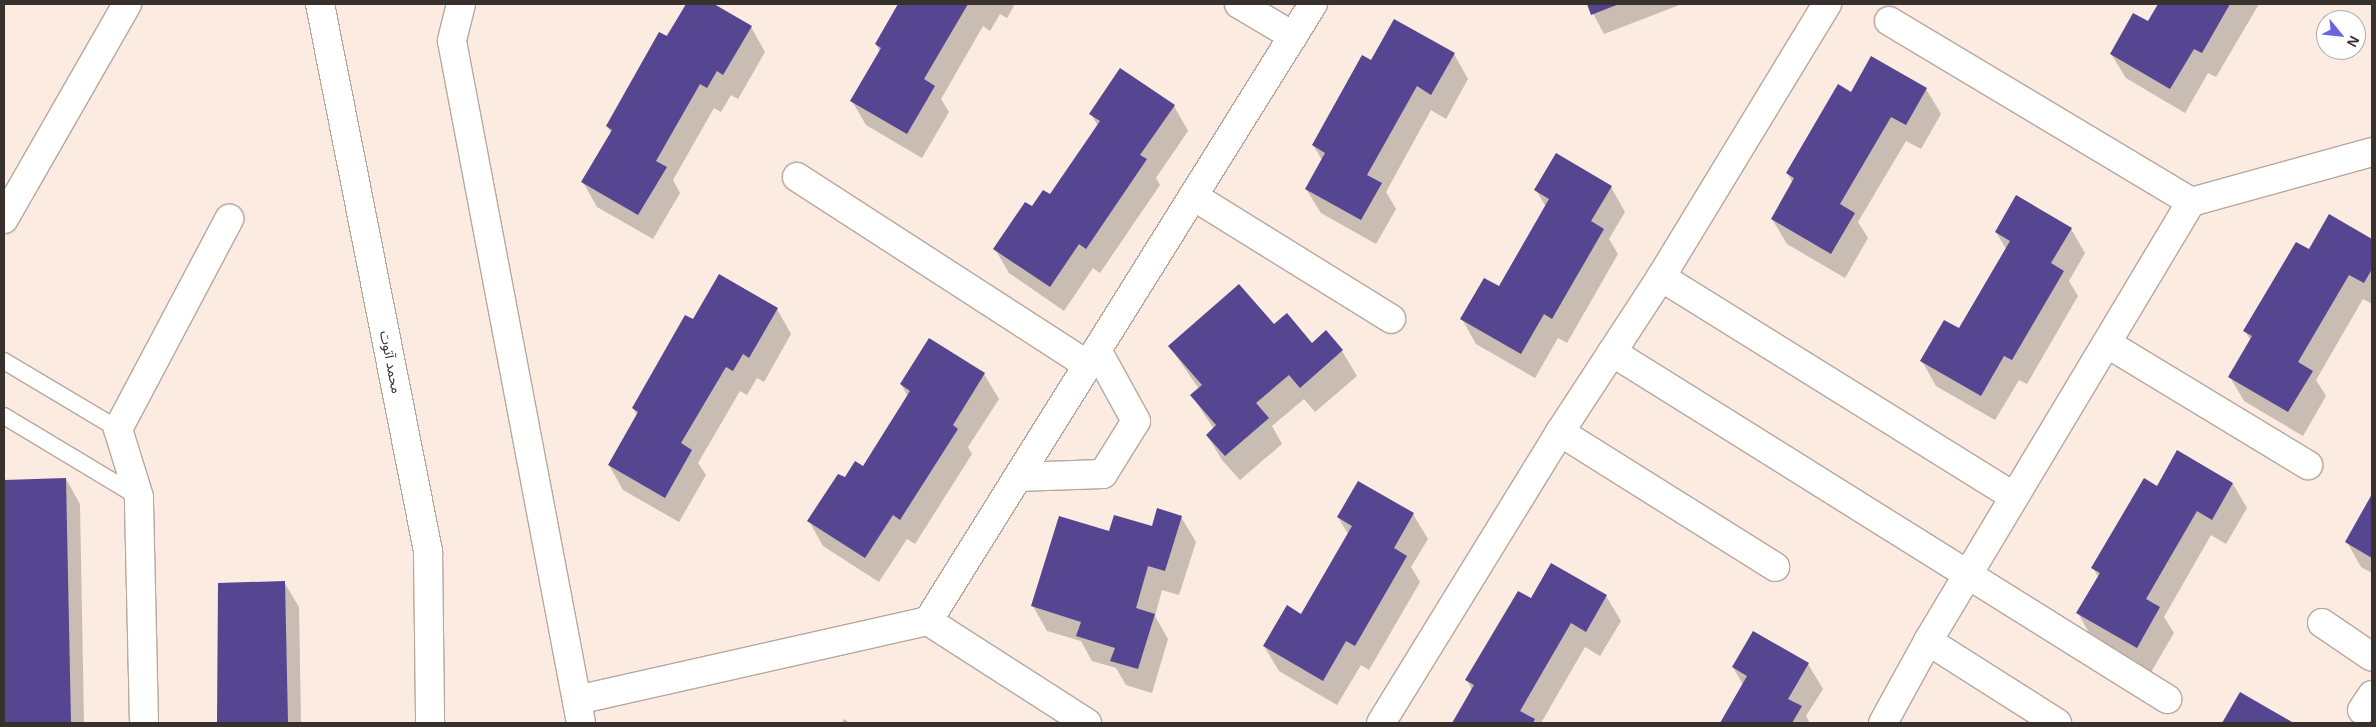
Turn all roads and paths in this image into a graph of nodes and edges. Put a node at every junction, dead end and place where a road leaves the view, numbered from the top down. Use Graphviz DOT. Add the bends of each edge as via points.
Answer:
graph roads {
  1 [pos="127,4"];
  2 [pos="320,4"];
  3 [pos="461,4"];
  4 [pos="1240,4"];
  5 [pos="1313,4"];
  6 [pos="1827,4"];
  7 [pos="1889,21"];
  8 [pos="1292,36"];
  9 [pos="2372,152"];
  10 [pos="797,177"];
  11 [pos="1194,196"];
  12 [pos="2191,202"];
  13 [pos="4,219"];
  14 [pos="228,219"];
  15 [pos="1661,277"];
  16 [pos="1391,319"];
  17 [pos="2108,344"];
  18 [pos="1612,352"];
  19 [pos="1092,357"];
  20 [pos="4,361"];
  21 [pos="4,416"];
  22 [pos="118,430"];
  23 [pos="1560,432"];
  24 [pos="2308,465"];
  25 [pos="1018,477"];
  26 [pos="139,497"];
  27 [pos="2014,497"];
  28 [pos="1775,567"];
  29 [pos="1967,576"];
  30 [pos="928,621"];
  31 [pos="2322,623"];
  32 [pos="1928,641"];
  33 [pos="2372,657"];
  34 [pos="2167,699"];
  35 [pos="579,712"];
  36 [pos="144,723"];
  37 [pos="430,723"];
  38 [pos="1086,723"];
  39 [pos="1381,723"];
  40 [pos="1883,723"];
  41 [pos="2057,723"];
  1 -- 13 [label="street"];
  2 -- 37 [label="street, محمد آتوت" via="428,551"];
  3 -- 35 [label="street" via="452,41"];
  4 -- 8 [label="street"];
  5 -- 8 [label="street"];
  6 -- 15 [label="street"];
  7 -- 12 [label="street"];
  8 -- 11 [label="street"];
  9 -- 12 [label="street"];
  10 -- 19 [label="street"];
  11 -- 16 [label="street"];
  11 -- 19 [label="street"];
  12 -- 17 [label="street"];
  14 -- 22 [label="street"];
  15 -- 18 [label="street"];
  15 -- 27 [label="street"];
  17 -- 24 [label="street"];
  17 -- 27 [label="street"];
  18 -- 23 [label="street"];
  18 -- 29 [label="street"];
  19 -- 25 [label="street"];
  19 -- 25 [label="street" via="1136,421 1103,474"];
  20 -- 22 [label="lane"];
  21 -- 26 [label="lane"];
  22 -- 26 [label="street"];
  23 -- 28 [label="street"];
  23 -- 39 [label="street"];
  25 -- 30 [label="street"];
  26 -- 36 [label="street"];
  27 -- 29 [label="street"];
  29 -- 32 [label="street"];
  29 -- 34 [label="street"];
  30 -- 35 [label="street"];
  30 -- 38 [label="street"];
  31 -- 33 [label="street"];
  32 -- 40 [label="street"];
  32 -- 41 [label="street"];
}
